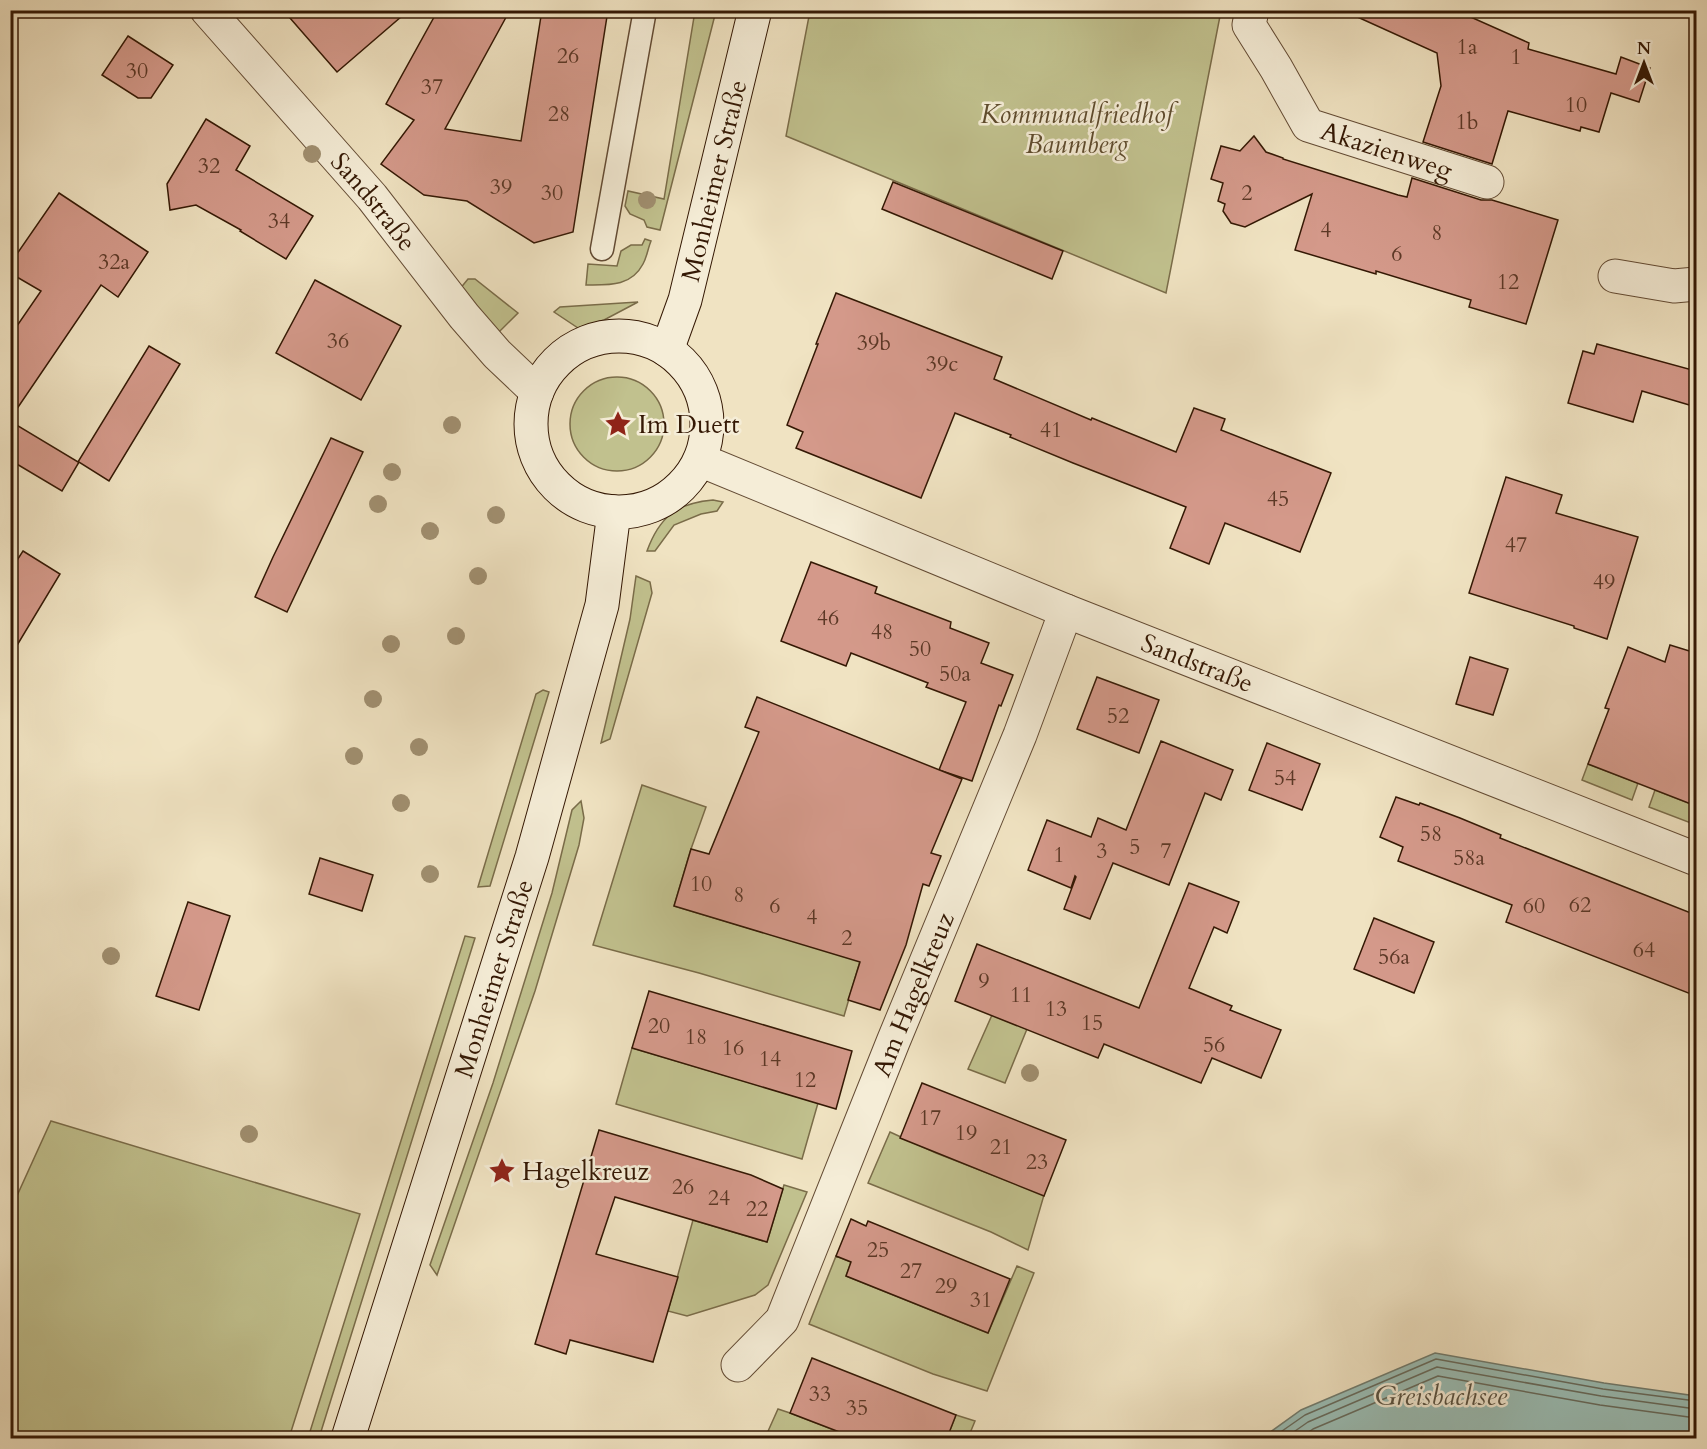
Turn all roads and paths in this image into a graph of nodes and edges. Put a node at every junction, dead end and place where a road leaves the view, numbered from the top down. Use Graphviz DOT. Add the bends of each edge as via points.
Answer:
graph roads {
  1 [pos="207,10"];
  2 [pos="645,10"];
  3 [pos="755,10"];
  4 [pos="1252,10"];
  5 [pos="1487,182"];
  6 [pos="602,249"];
  7 [pos="1615,276"];
  8 [pos="1696,284"];
  9 [pos="667,350"];
  10 [pos="537,392"];
  11 [pos="700,460"];
  12 [pos="614,512"];
  13 [pos="1066,611"];
  14 [pos="1696,859"];
  15 [pos="738,1365"];
  16 [pos="348,1438"];
  1 -- 10 [label="street, Sandstraße" via="372,197 464,316"];
  2 -- 6 [label="lane"];
  3 -- 9 [label="street, Monheimer Straße" via="685,300"];
  4 -- 5 [label="street, Akazienweg" via="1249,25 1308,124"];
  7 -- 8 [label="street" via="1674,286"];
  9 -- 10 [label="street" via="636,338 595,340 560,360 546,374"];
  9 -- 11 [label="street" via="696,380 704,399 706,440"];
  10 -- 12 [label="street" via="532,434 538,458 550,479 568,496 590,507"];
  11 -- 12 [label="street" via="689,479 674,493 635,511"];
  11 -- 13 [label="street, Sandstraße"];
  12 -- 16 [label="street, Monheimer Straße" via="602,605 532,857"];
  13 -- 14 [label="street, Sandstraße"];
  13 -- 15 [label="street, Am Hagelkreuz" via="1020,735 782,1320"];
}
